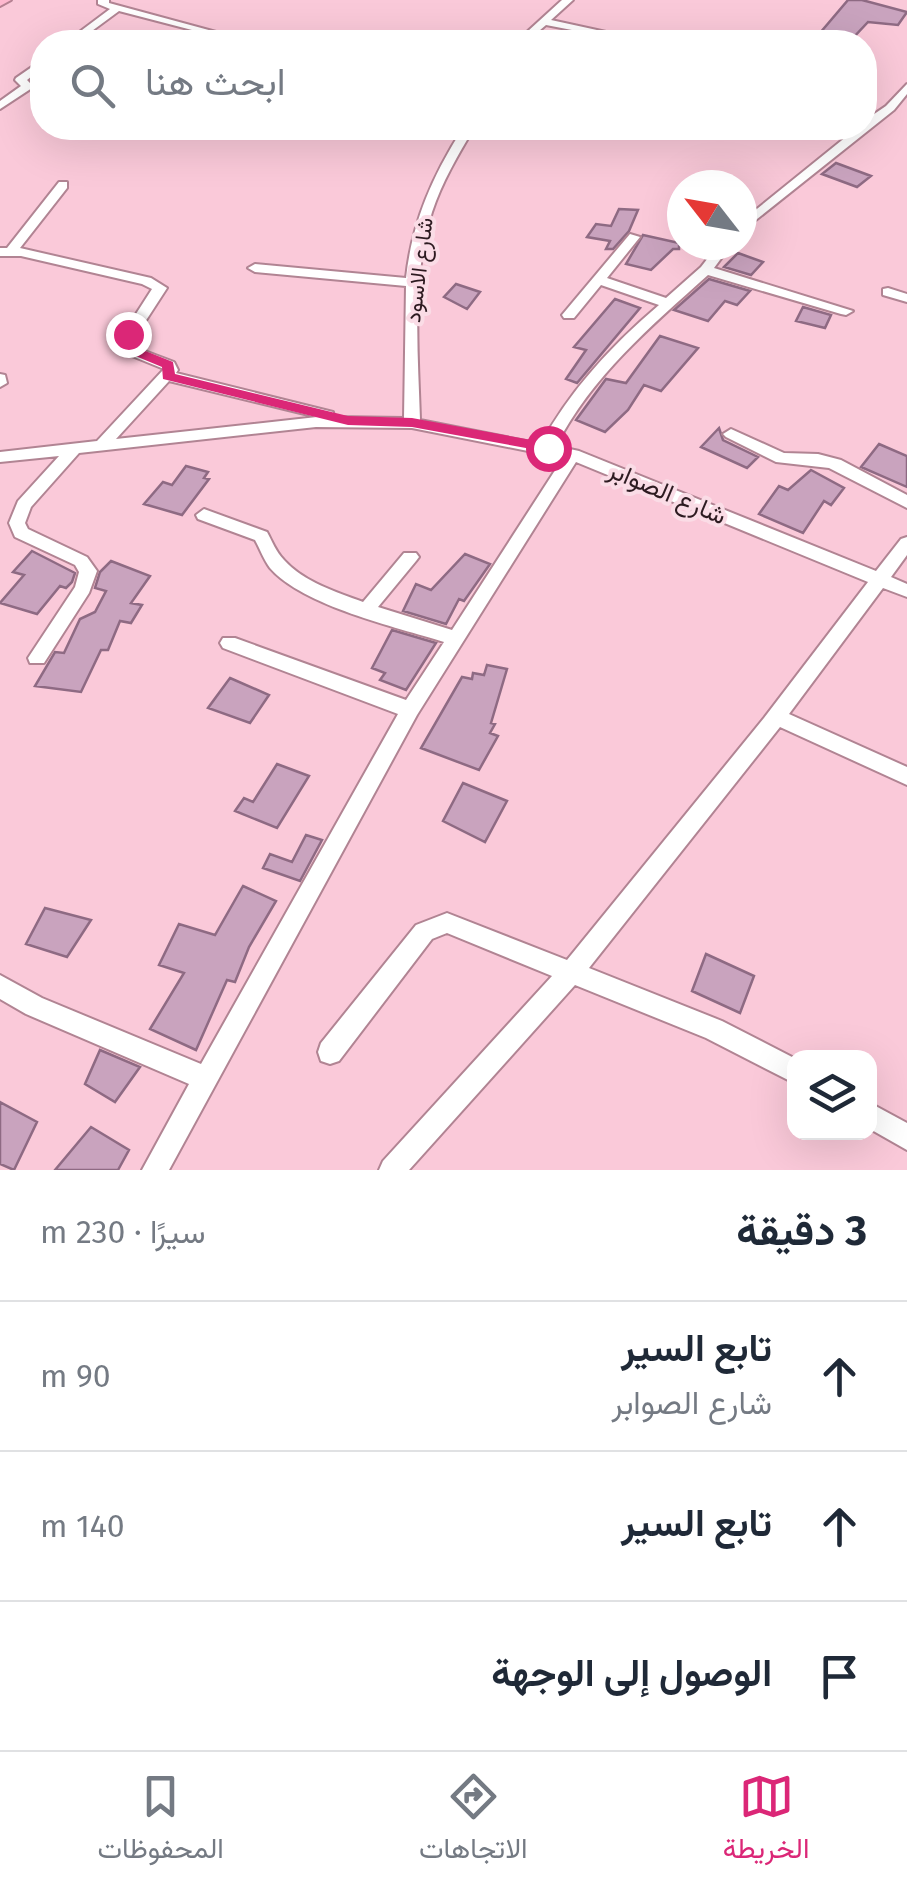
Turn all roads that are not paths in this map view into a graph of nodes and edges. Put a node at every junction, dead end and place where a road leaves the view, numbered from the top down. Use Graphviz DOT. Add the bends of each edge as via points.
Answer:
graph roads {
  1 [pos="104,0"];
  2 [pos="568,0"];
  3 [pos="118,8"];
  4 [pos="544,22"];
  5 [pos="88,30"];
  6 [pos="202,30"];
  7 [pos="535,30"];
  8 [pos="586,30"];
  9 [pos="30,72"];
  10 [pos="907,87"];
  11 [pos="0,106"];
  12 [pos="877,118"];
  13 [pos="462,140"];
  14 [pos="848,140"];
  15 [pos="63,185"];
  16 [pos="757,214"];
  17 [pos="634,236"];
  18 [pos="6,252"];
  19 [pos="714,260"];
  20 [pos="255,268"];
  21 [pos="706,270"];
  22 [pos="599,280"];
  23 [pos="414,284"];
  24 [pos="888,292"];
  25 [pos="907,298"];
  26 [pos="667,303"];
  27 [pos="846,311"];
  28 [pos="569,315"];
  29 [pos="168,376"];
  30 [pos="348,420"];
  31 [pos="412,422"];
  32 [pos="731,434"];
  33 [pos="102,445"];
  34 [pos="75,448"];
  35 [pos="548,448"];
  36 [pos="573,455"];
  37 [pos="0,457"];
  38 [pos="907,502"];
  39 [pos="204,516"];
  40 [pos="907,542"];
  41 [pos="410,557"];
  42 [pos="877,580"];
  43 [pos="907,591"];
  44 [pos="367,610"];
  45 [pos="454,638"];
  46 [pos="229,643"];
  47 [pos="36,658"];
  48 [pos="410,710"];
  49 [pos="777,717"];
  50 [pos="907,776"];
  51 [pos="573,970"];
  52 [pos="0,986"];
  53 [pos="330,1052"];
  54 [pos="787,1067"];
  55 [pos="205,1078"];
  56 [pos="877,1119"];
  57 [pos="907,1138"];
  58 [pos="155,1170"];
  59 [pos="392,1170"];
  1 -- 3 [label="street"];
  2 -- 4 [label="street"];
  3 -- 5 [label="street"];
  3 -- 6 [label="street"];
  4 -- 7 [label="street"];
  4 -- 8 [label="street"];
  9 -- 11 [label="street" via="20,80 28,86"];
  10 -- 12 [label="street"];
  13 -- 23 [label="street, شارع الاسود" via="426,209"];
  14 -- 16 [label="street"];
  15 -- 18 [label="street"];
  17 -- 22 [label="street"];
  18 -- 29 [label="street" via="157,285 158,295 125,342 169,364"];
  19 -- 21 [label="street"];
  20 -- 23 [label="street"];
  21 -- 26 [label="street"];
  21 -- 27 [label="street"];
  22 -- 26 [label="street"];
  22 -- 28 [label="street"];
  23 -- 31 [label="street, شارع الاسود"];
  24 -- 25 [label="street"];
  26 -- 35 [label="street" via="623,343 562,419"];
  29 -- 30 [label="street"];
  29 -- 33 [label="street"];
  30 -- 31 [label="street, شارع الصوابر"];
  30 -- 33 [label="street, شارع الصوابر"];
  31 -- 35 [label="street, شارع الصوابر"];
  32 -- 38 [label="street" via="782,458 836,464"];
  33 -- 34 [label="street, شارع الصوابر"];
  34 -- 37 [label="street, شارع الصوابر"];
  34 -- 47 [label="street" via="17,522 21,533 80,561 88,572"];
  35 -- 36 [label="street, شارع الصوابر"];
  36 -- 42 [label="street, شارع الصوابر"];
  36 -- 45 [label="street"];
  39 -- 44 [label="street" via="260,536 290,573"];
  40 -- 42 [label="street"];
  41 -- 44 [label="street"];
  42 -- 43 [label="street, شارع الصوابر"];
  42 -- 49 [label="street"];
  44 -- 45 [label="street"];
  45 -- 48 [label="street"];
  46 -- 48 [label="street"];
  48 -- 55 [label="street"];
  49 -- 50 [label="street"];
  49 -- 51 [label="street"];
  51 -- 53 [label="street" via="446,923 424,932"];
  51 -- 54 [label="street"];
  51 -- 59 [label="street"];
  52 -- 55 [label="street"];
  55 -- 58 [label="street"];
  56 -- 57 [label="street"];
}
